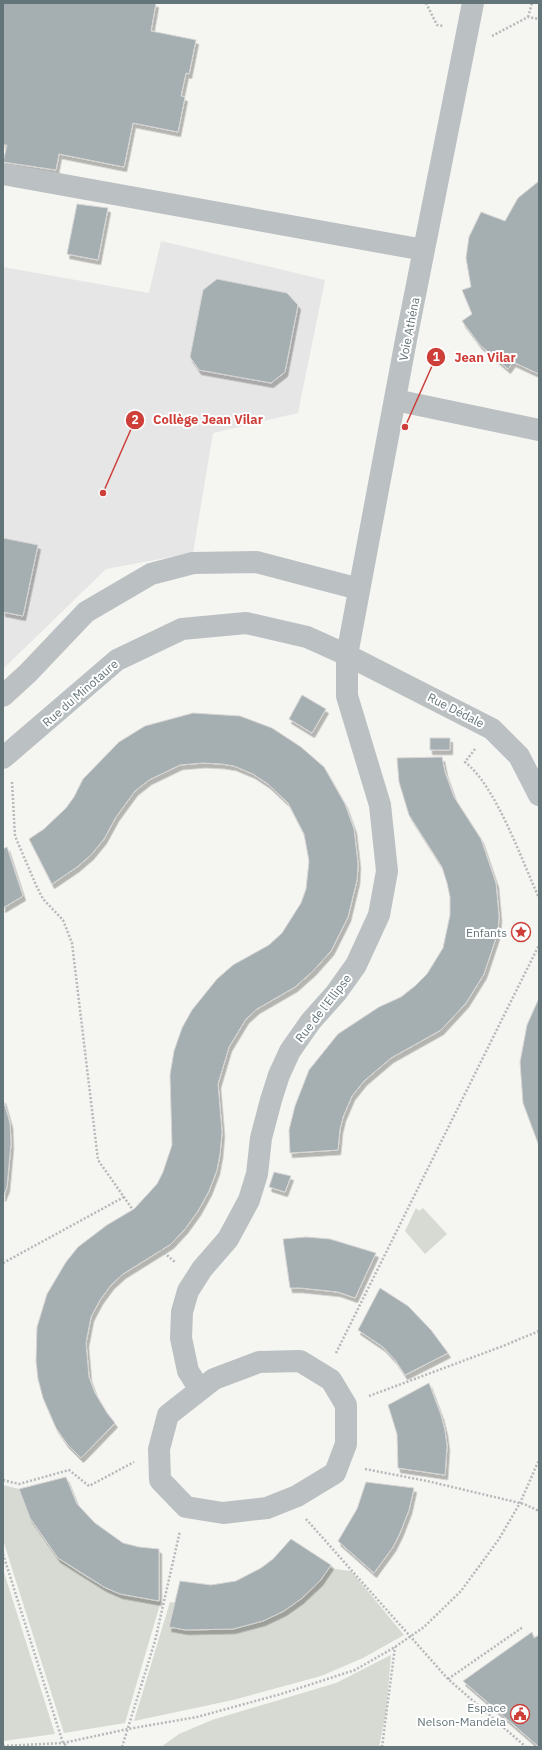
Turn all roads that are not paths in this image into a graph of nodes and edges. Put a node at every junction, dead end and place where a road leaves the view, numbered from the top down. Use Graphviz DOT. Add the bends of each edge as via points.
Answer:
graph roads {
  1 [pos="473,3"];
  2 [pos="3,174"];
  3 [pos="424,250"];
  4 [pos="395,400"];
  5 [pos="539,430"];
  6 [pos="359,589"];
  7 [pos="346,654"];
  8 [pos="3,696"];
  9 [pos="3,758"];
  10 [pos="539,794"];
  11 [pos="200,1390"];
  1 -- 3 [label="street, Voie Athéna"];
  2 -- 3 [label="street"];
  3 -- 4 [label="street, Voie Athéna"];
  4 -- 5 [label="street"];
  4 -- 6 [label="street, Voie Athéna"];
  6 -- 7 [label="street, Voie Athéna"];
  6 -- 8 [label="street" via="256,562 193,563 151,574 86,612"];
  7 -- 9 [label="street, Rue du Minotaure" via="307,637 246,623 182,629 117,660"];
  7 -- 10 [label="street, Rue Dédale" via="492,729 519,756"];
  7 -- 11 [label="street, Rue de l'Ellipse" via="347,696 380,805 387,871 379,915 356,965 290,1051 271,1100 261,1138 257,1174 249,1200 228,1239 202,1269 188,1291 182,1312 180,1338 188,1371"];
  11 -- 11 [label="street" via="214,1379 259,1362 300,1360 331,1380 346,1405 346,1444 335,1472 287,1500 267,1508 223,1513 186,1507 160,1480 159,1449 168,1414"];
}
